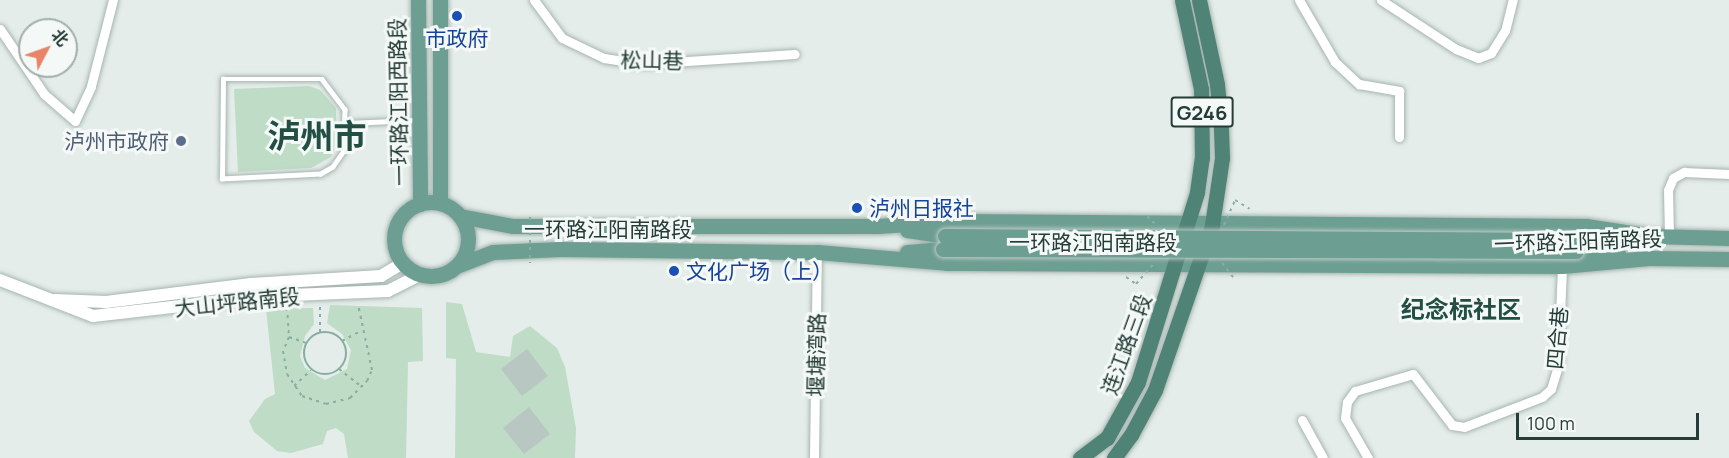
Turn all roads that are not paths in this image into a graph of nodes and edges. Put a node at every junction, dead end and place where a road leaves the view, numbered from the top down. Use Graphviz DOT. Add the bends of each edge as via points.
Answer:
graph roads {
  1 [pos="113,0"];
  2 [pos="418,0"];
  3 [pos="440,0"];
  4 [pos="534,0"];
  5 [pos="1182,0"];
  6 [pos="1199,0"];
  7 [pos="1299,0"];
  8 [pos="1381,0"];
  9 [pos="1513,0"];
  10 [pos="0,29"];
  11 [pos="795,54"];
  12 [pos="419,120"];
  13 [pos="347,123"];
  14 [pos="1399,137"];
  15 [pos="1729,174"];
  16 [pos="440,203"];
  17 [pos="420,204"];
  18 [pos="460,216"];
  19 [pos="1127,223"];
  20 [pos="1189,225"];
  21 [pos="1212,225"];
  22 [pos="1288,225"];
  23 [pos="878,226"];
  24 [pos="1651,236"];
  25 [pos="1669,237"];
  26 [pos="1729,238"];
  27 [pos="944,242"];
  28 [pos="1576,246"];
  29 [pos="817,252"];
  30 [pos="878,255"];
  31 [pos="1648,258"];
  32 [pos="1729,259"];
  33 [pos="403,263"];
  34 [pos="1175,263"];
  35 [pos="1197,263"];
  36 [pos="1291,263"];
  37 [pos="459,264"];
  38 [pos="1132,264"];
  39 [pos="1562,266"];
  40 [pos="419,274"];
  41 [pos="0,280"];
  42 [pos="55,300"];
  43 [pos="1302,420"];
  44 [pos="814,458"];
  45 [pos="1080,458"];
  46 [pos="1114,458"];
  47 [pos="1323,458"];
  48 [pos="1368,458"];
  1 -- 10 [label="street" via="91,87 75,121 44,94"];
  2 -- 12 [label="main road, 一环路江阳西路段"];
  3 -- 16 [label="main road, 一环路江阳西路段"];
  4 -- 11 [label="street, 松山巷" via="562,38 604,58 641,64"];
  5 -- 20 [label="highway, G246" via="1202,99 1202,158"];
  6 -- 21 [label="highway, G246" via="1221,123 1222,158"];
  7 -- 14 [label="street" via="1335,62 1359,84 1399,91"];
  8 -- 9 [label="street" via="1456,49 1478,58 1491,53 1505,31"];
  12 -- 13 [label="lane"];
  12 -- 17 [label="main road, 一环路江阳西路段"];
  13 -- 13 [label="lane" via="345,110 322,79 223,79 222,179 321,174 333,167 344,151"];
  15 -- 25 [label="street" via="1684,172 1673,178 1668,190"];
  16 -- 17 [label="main road"];
  16 -- 18 [label="main road"];
  17 -- 33 [label="main road" via="397,224 394,244"];
  18 -- 23 [label="main road, 一环路江阳南路段" via="513,226"];
  18 -- 37 [label="main road" via="466,225 468,246"];
  19 -- 20 [label="main road, 一环路江阳南路段"];
  19 -- 23 [label="main road, 一环路江阳南路段" via="952,220"];
  19 -- 38 [label="main road" via="1136,229 1142,245"];
  20 -- 21 [label="main road, 一环路江阳南路段"];
  20 -- 34 [label="highway, G246"];
  21 -- 22 [label="main road, 一环路江阳南路段"];
  21 -- 35 [label="highway, G246"];
  22 -- 24 [label="main road, 一环路江阳南路段" via="1586,226"];
  22 -- 36 [label="main road" via="1277,234 1275,248 1278,255"];
  23 -- 27 [label="main road"];
  24 -- 25 [label="main road, 一环路江阳南路段"];
  24 -- 28 [label="main road"];
  25 -- 26 [label="main road, 一环路江阳南路段"];
  27 -- 28 [label="main road, bridge"];
  27 -- 30 [label="main road"];
  28 -- 31 [label="main road"];
  29 -- 30 [label="main road, 一环路江阳南路段"];
  29 -- 37 [label="main road, 一环路江阳南路段" via="512,249"];
  29 -- 44 [label="street, 堰塘湾路"];
  30 -- 38 [label="main road, 一环路江阳南路段" via="947,263"];
  31 -- 32 [label="main road, 一环路江阳南路段"];
  31 -- 39 [label="main road, 一环路江阳南路段"];
  33 -- 40 [label="main road"];
  33 -- 42 [label="street, 大山坪路南段" via="381,276 261,283 106,302"];
  34 -- 35 [label="main road, 一环路江阳南路段"];
  34 -- 38 [label="main road, 一环路江阳南路段"];
  34 -- 45 [label="highway, 连江路三段 / G246" via="1149,352 1126,406 1107,438"];
  35 -- 36 [label="main road, 一环路江阳南路段"];
  35 -- 46 [label="highway, 连江路三段 / G246" via="1155,390"];
  36 -- 39 [label="main road, 一环路江阳南路段"];
  37 -- 40 [label="main road" via="445,274"];
  39 -- 48 [label="street, 四合巷" via="1558,366 1551,389 1542,397 1464,427 1452,425 1413,374 1355,391 1347,402 1345,418"];
  40 -- 42 [label="street, 大山坪路南段" via="388,291 286,295 99,316 72,311"];
  41 -- 42 [label="street, 大山坪路南段"];
  43 -- 47 [label="street"];
}
